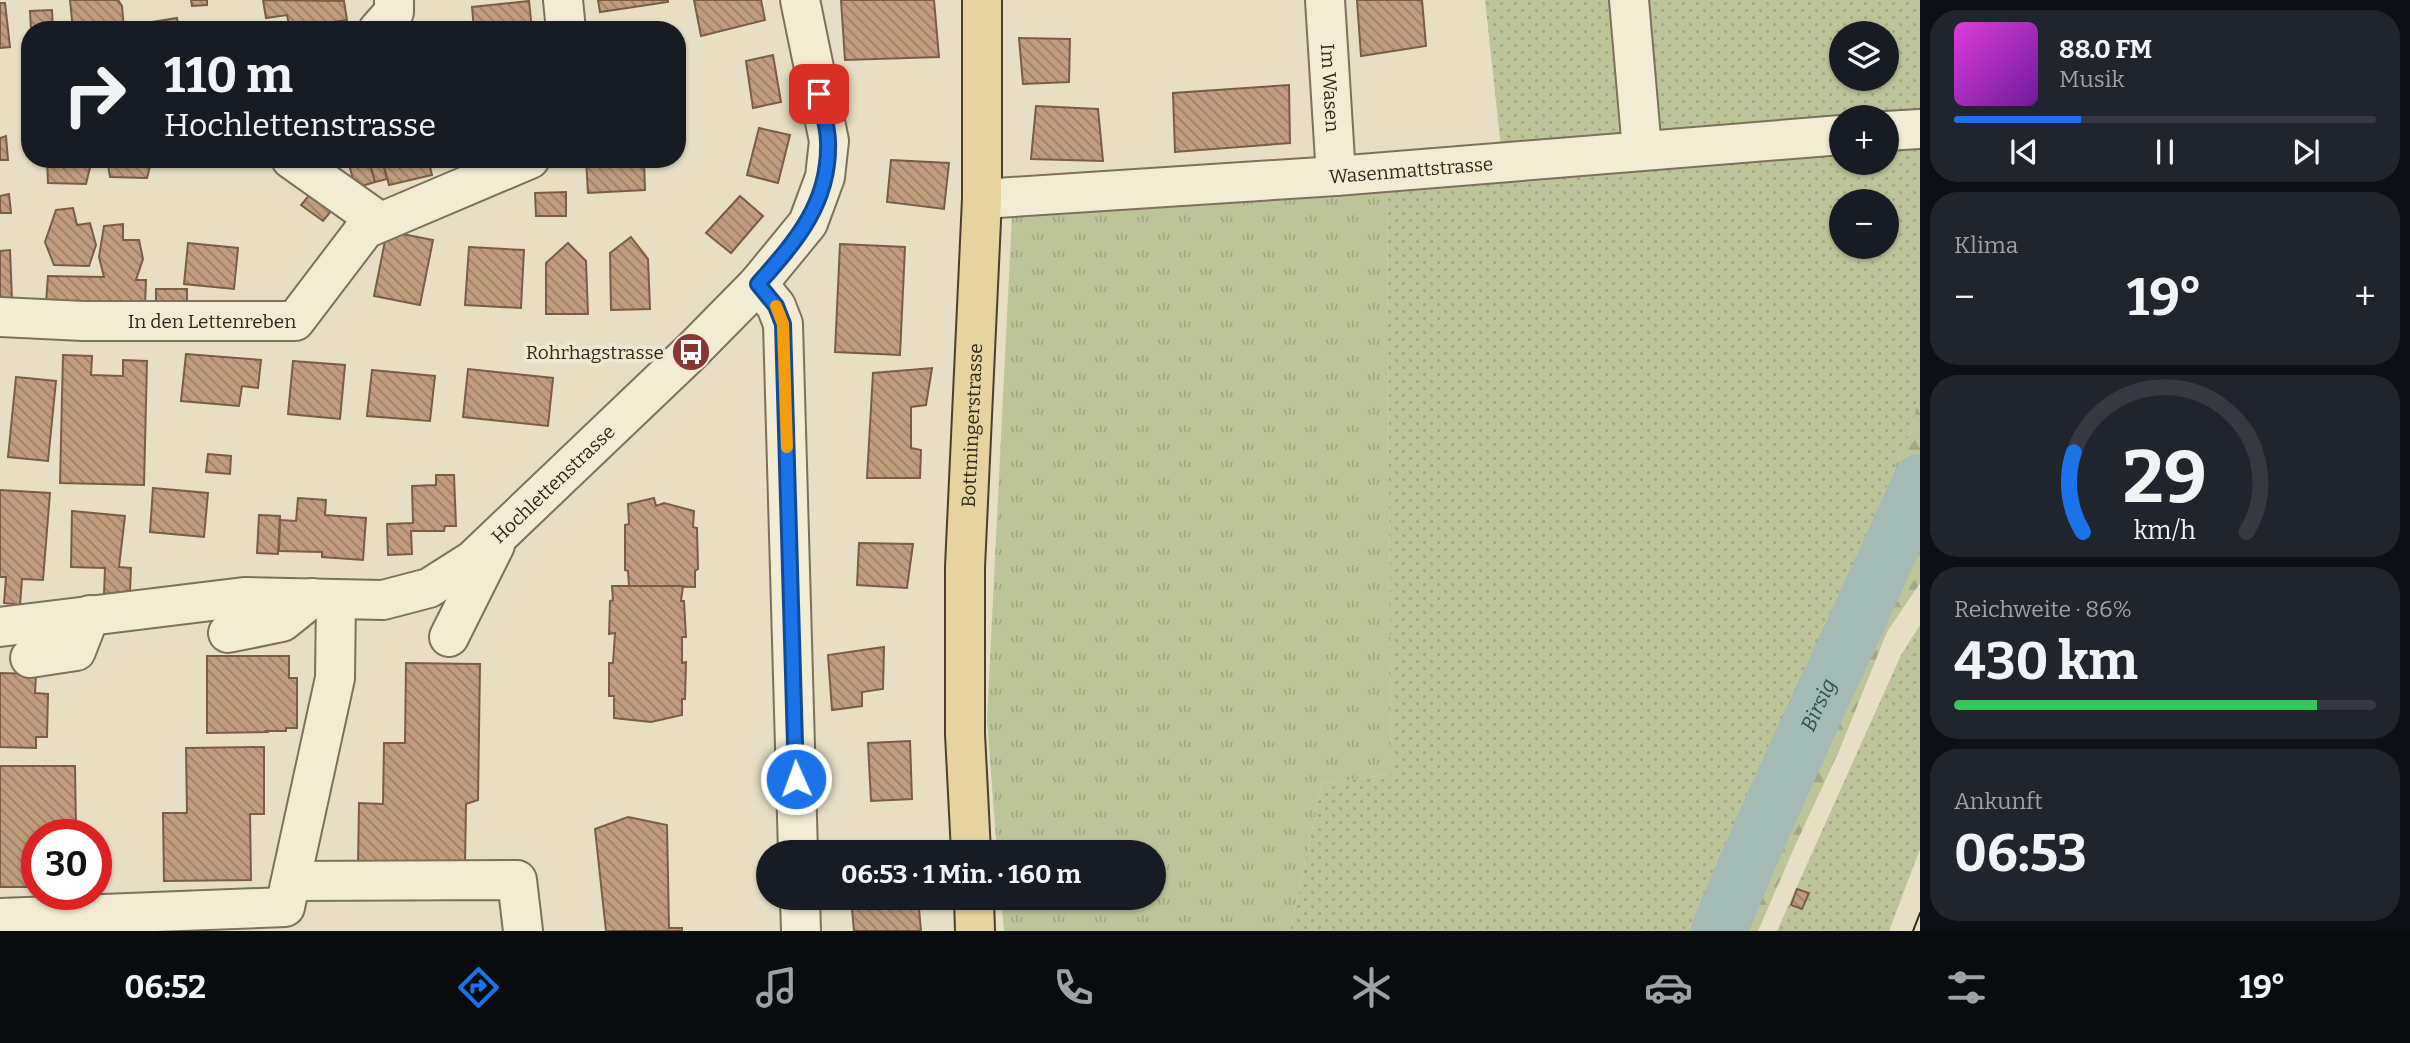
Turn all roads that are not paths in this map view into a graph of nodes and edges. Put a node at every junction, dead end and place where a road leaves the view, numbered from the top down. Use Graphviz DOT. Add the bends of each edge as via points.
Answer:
graph roads {
  1 [pos="394,0"];
  2 [pos="563,0"];
  3 [pos="800,0"];
  4 [pos="982,0"];
  5 [pos="1325,0"];
  6 [pos="1629,0"];
  7 [pos="386,21"];
  8 [pos="565,21"];
  9 [pos="1920,129"];
  10 [pos="1899,130"];
  11 [pos="1829,136"];
  12 [pos="1642,150"];
  13 [pos="290,168"];
  14 [pos="509,168"];
  15 [pos="1336,176"];
  16 [pos="982,199"];
  17 [pos="380,222"];
  18 [pos="758,284"];
  19 [pos="0,317"];
  20 [pos="503,531"];
  21 [pos="324,599"];
  22 [pos="90,615"];
  23 [pos="0,627"];
  24 [pos="228,633"];
  25 [pos="449,637"];
  26 [pos="30,658"];
  27 [pos="798,840"];
  28 [pos="970,840"];
  29 [pos="292,881"];
  30 [pos="800,910"];
  31 [pos="974,910"];
  32 [pos="0,918"];
  33 [pos="523,931"];
  34 [pos="801,931"];
  35 [pos="975,931"];
  1 -- 7 [label="street" via="394,12"];
  2 -- 8 [label="street"];
  3 -- 18 [label="street, Hochlettenstrasse" via="828,141 825,177 808,223"];
  4 -- 16 [label="main road, Bottmingerstrasse"];
  5 -- 15 [label="street, Im Wasen"];
  6 -- 12 [label="street"];
  9 -- 10 [label="street"];
  11 -- 12 [label="street, Wasenmattstrasse"];
  12 -- 15 [label="street, Wasenmattstrasse"];
  13 -- 17 [label="street"];
  14 -- 17 [label="street, In den Lettenreben"];
  15 -- 16 [label="street, Wasenmattstrasse"];
  16 -- 28 [label="main road, Bottmingerstrasse" via="965,567"];
  17 -- 19 [label="street, In den Lettenreben" via="365,229 295,321"];
  18 -- 20 [label="street, Hochlettenstrasse"];
  18 -- 27 [label="street" via="776,306 783,324"];
  20 -- 21 [label="street, Hochlettenstrasse" via="473,560 429,588 383,600"];
  20 -- 25 [label="street"];
  21 -- 22 [label="street, Hochlettenstrasse" via="244,597"];
  21 -- 24 [label="street" via="282,622"];
  21 -- 29 [label="street" via="335,678"];
  22 -- 23 [label="street, Hochlettenstrasse"];
  22 -- 26 [label="street" via="76,651"];
  29 -- 32 [label="street" via="285,907"];
  29 -- 33 [label="street" via="517,880"];
  30 -- 34 [label="street"];
  31 -- 35 [label="main road"];
}
